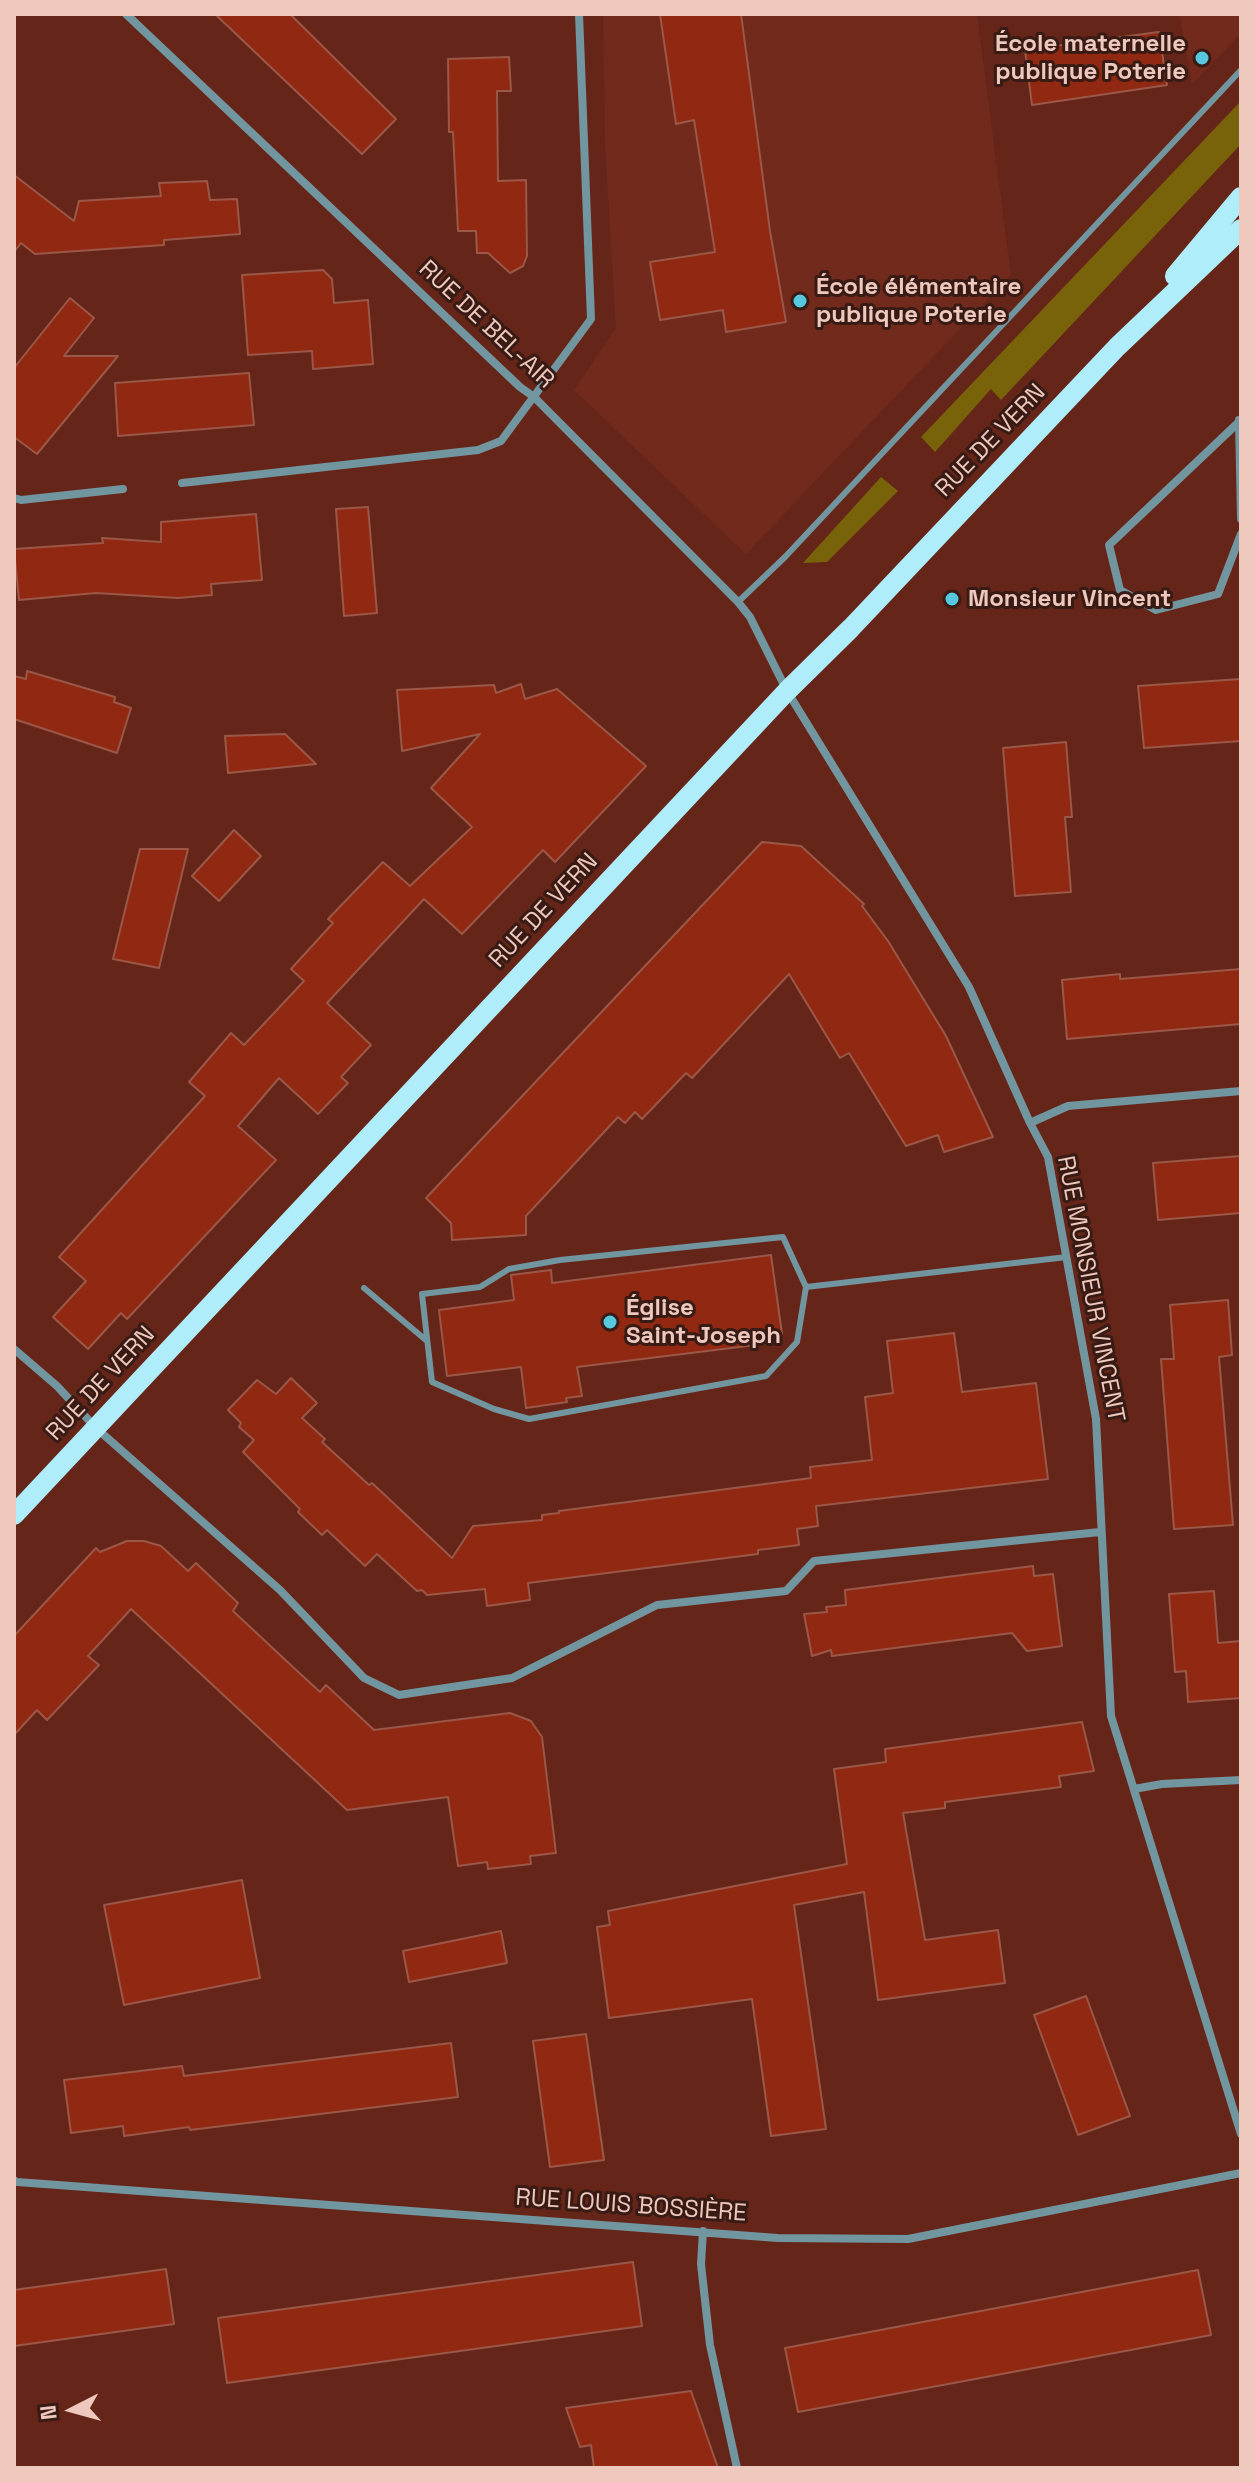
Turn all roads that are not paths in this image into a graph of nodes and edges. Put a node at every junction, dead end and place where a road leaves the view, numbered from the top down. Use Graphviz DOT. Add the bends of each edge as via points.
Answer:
graph roads {
  1 [pos="126,14"];
  2 [pos="579,14"];
  3 [pos="1241,70"];
  4 [pos="1241,197"];
  5 [pos="1241,229"];
  6 [pos="1117,347"];
  7 [pos="534,397"];
  8 [pos="1240,420"];
  9 [pos="182,483"];
  10 [pos="123,489"];
  11 [pos="14,498"];
  12 [pos="1241,519"];
  13 [pos="1241,534"];
  14 [pos="738,602"];
  15 [pos="787,691"];
  16 [pos="1241,1091"];
  17 [pos="1030,1123"];
  18 [pos="1067,1257"];
  19 [pos="806,1287"];
  20 [pos="364,1288"];
  21 [pos="427,1341"];
  22 [pos="14,1349"];
  23 [pos="96,1428"];
  24 [pos="14,1515"];
  25 [pos="1100,1532"];
  26 [pos="1241,1780"];
  27 [pos="1134,1789"];
  28 [pos="1241,2134"];
  29 [pos="1241,2173"];
  30 [pos="14,2180"];
  31 [pos="703,2231"];
  32 [pos="737,2468"];
  1 -- 7 [label="street, RUE DE BEL-AIR"];
  2 -- 7 [label="street" via="591,319"];
  3 -- 14 [label="lane"];
  4 -- 6 [label="main road, RUE DE VERN"];
  5 -- 6 [label="main road, RUE DE VERN"];
  6 -- 15 [label="main road, RUE DE VERN"];
  7 -- 9 [label="street" via="501,441 478,450"];
  7 -- 14 [label="street, RUE DE BEL-AIR"];
  8 -- 12 [label="street"];
  8 -- 13 [label="street" via="1109,545 1120,590 1156,610 1218,594"];
  10 -- 11 [label="street"];
  14 -- 15 [label="street, RUE DE BEL-AIR"];
  15 -- 17 [label="street, RUE MONSIEUR VINCENT" via="969,987"];
  15 -- 23 [label="main road, RUE DE VERN"];
  16 -- 17 [label="street" via="1068,1106"];
  17 -- 18 [label="street, RUE MONSIEUR VINCENT" via="1048,1157"];
  18 -- 19 [label="lane"];
  18 -- 25 [label="street, RUE MONSIEUR VINCENT" via="1096,1419"];
  19 -- 21 [label="lane" via="783,1237 560,1260 509,1269 480,1287 422,1294"];
  19 -- 21 [label="lane" via="797,1342 766,1376 529,1419 432,1382"];
  20 -- 21 [label="lane"];
  22 -- 23 [label="street"];
  23 -- 24 [label="main road, RUE DE VERN"];
  23 -- 25 [label="street" via="280,1590 364,1678 399,1695 512,1678 657,1605 786,1591 814,1561"];
  25 -- 27 [label="street, RUE MONSIEUR VINCENT" via="1111,1716"];
  26 -- 27 [label="street"];
  27 -- 28 [label="street, RUE MONSIEUR VINCENT"];
  29 -- 31 [label="street, RUE LOUIS BOSSIÈRE" via="908,2239 778,2238"];
  30 -- 31 [label="street, RUE LOUIS BOSSIÈRE"];
  31 -- 32 [label="street" via="701,2264 710,2345"];
}
